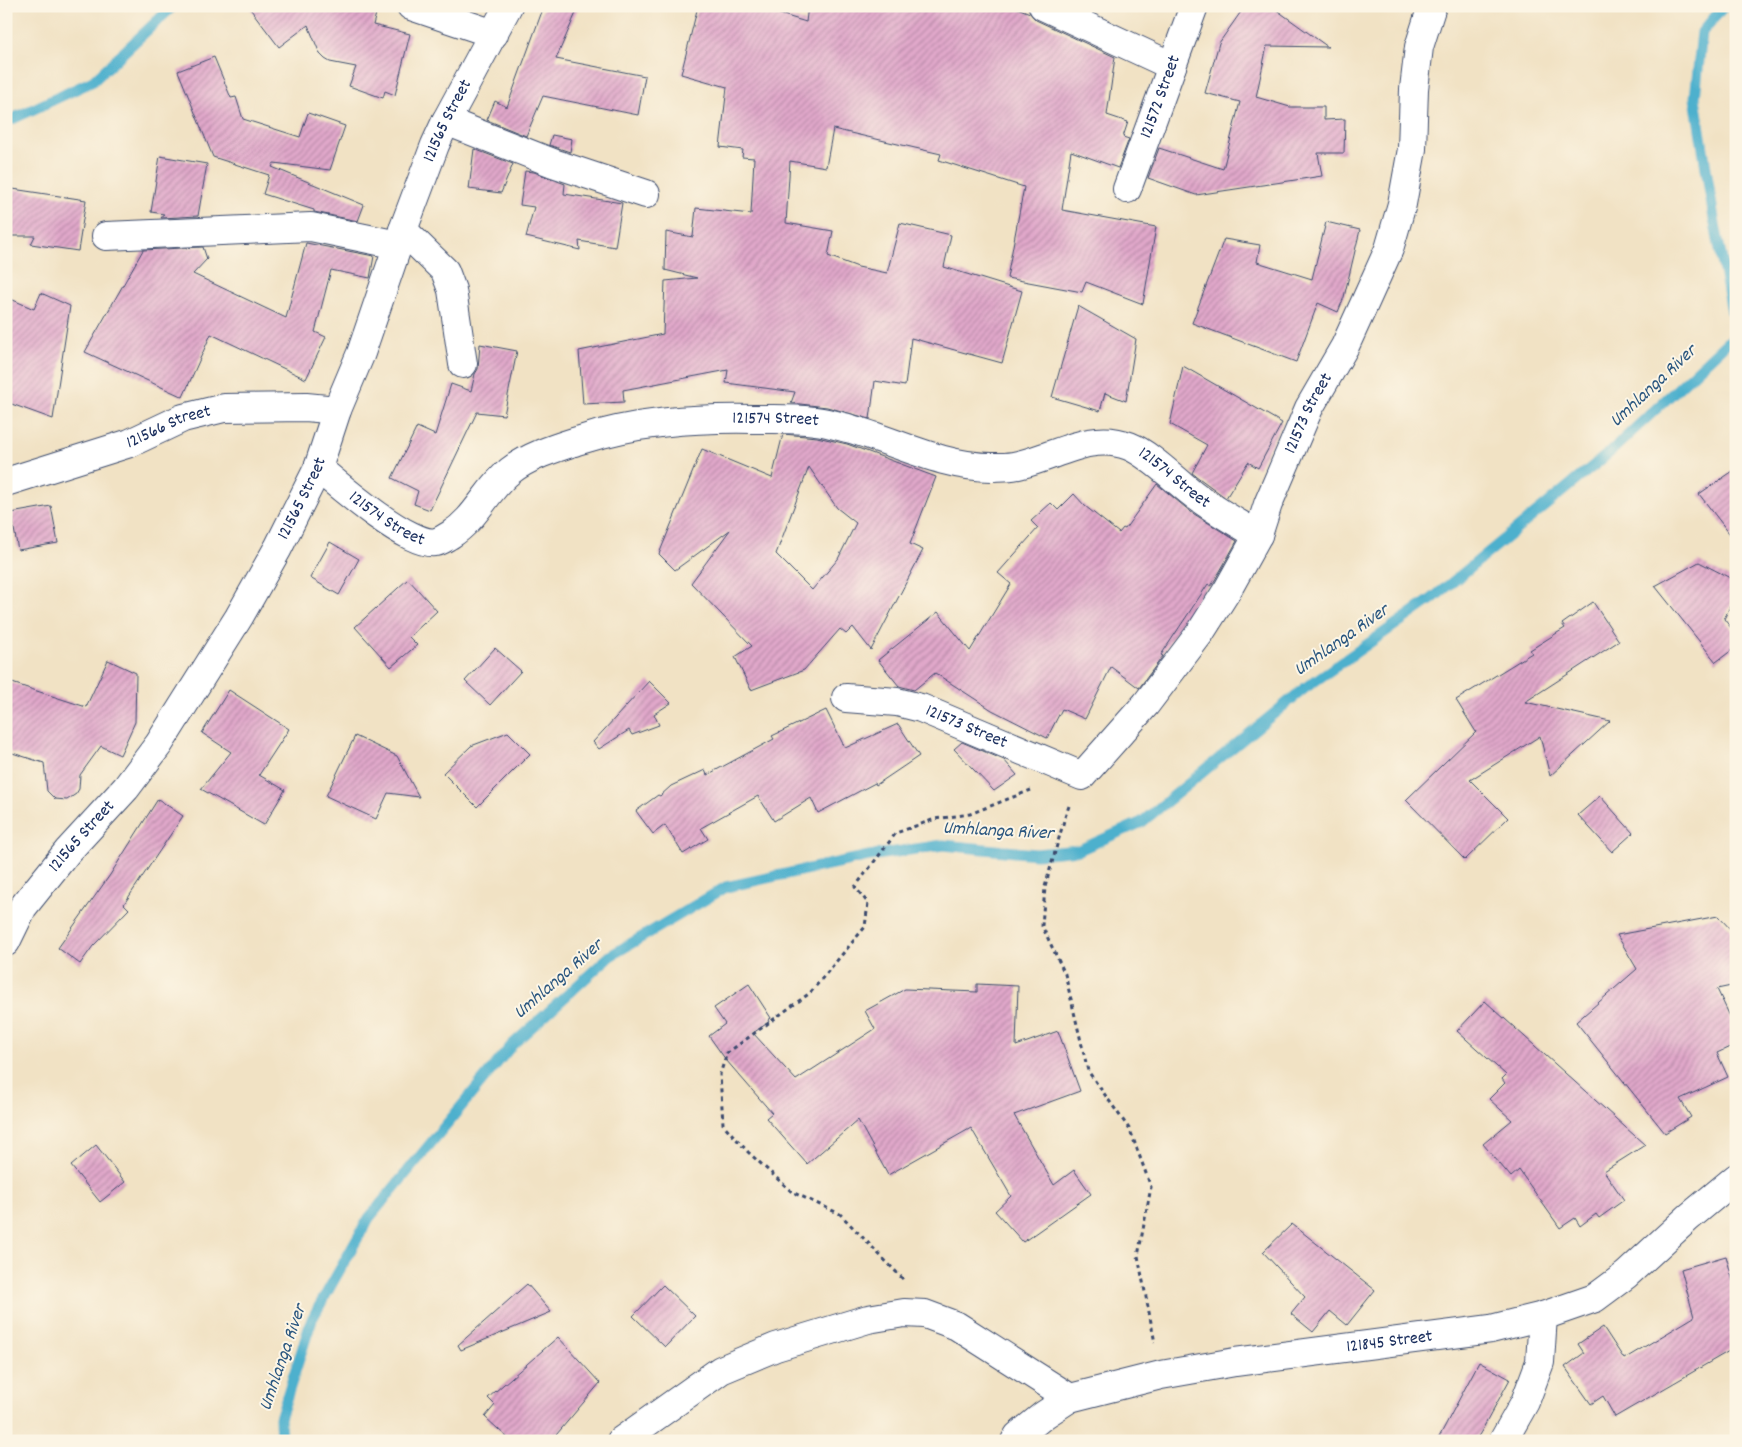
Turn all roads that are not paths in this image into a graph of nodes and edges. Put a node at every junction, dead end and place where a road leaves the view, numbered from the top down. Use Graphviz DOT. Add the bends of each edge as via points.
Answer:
graph roads {
  1 [pos="411,6"];
  2 [pos="508,6"];
  3 [pos="1043,6"];
  4 [pos="1194,6"];
  5 [pos="1432,6"];
  6 [pos="494,34"];
  7 [pos="1172,66"];
  8 [pos="446,121"];
  9 [pos="1127,189"];
  10 [pos="646,194"];
  11 [pos="106,236"];
  12 [pos="401,238"];
  13 [pos="463,364"];
  14 [pos="337,410"];
  15 [pos="318,468"];
  16 [pos="8,480"];
  17 [pos="1258,535"];
  18 [pos="846,698"];
  19 [pos="6,942"];
  20 [pos="1736,1178"];
  21 [pos="1543,1316"];
  22 [pos="1070,1398"];
  23 [pos="621,1441"];
  24 [pos="1015,1441"];
  25 [pos="1503,1441"];
  1 -- 6 [label="street"];
  2 -- 6 [label="street, 121565 Street"];
  3 -- 7 [label="street"];
  4 -- 7 [label="street, 121572 Street"];
  5 -- 17 [label="street, 121573 Street" via="1420,48 1414,89 1412,149 1402,204 1389,249 1345,346 1308,408"];
  6 -- 8 [label="street, 121565 Street"];
  7 -- 9 [label="street, 121572 Street"];
  8 -- 10 [label="street" via="553,163"];
  8 -- 12 [label="street, 121565 Street"];
  11 -- 12 [label="street" via="311,227"];
  12 -- 13 [label="street" via="445,271 452,290"];
  12 -- 14 [label="street, 121565 Street" via="361,353"];
  14 -- 15 [label="street, 121565 Street"];
  14 -- 16 [label="street, 121566 Street" via="224,408 183,418 130,443"];
  15 -- 17 [label="street, 121574 Street" via="380,517 417,538 436,542 462,528 511,470 542,453 578,440 613,430 670,421 721,418 816,421 957,463 989,467 1013,466 1095,441 1129,446 1195,496"];
  15 -- 19 [label="street, 121565 Street" via="239,617 159,744 126,788 68,851 23,907"];
  17 -- 18 [label="street, 121573 Street" via="1200,633 1146,704 1082,776 921,708 897,702"];
  20 -- 21 [label="street, 121845 Street" via="1626,1275 1595,1298"];
  21 -- 22 [label="street, 121845 Street" via="1491,1329 1235,1362 1161,1375"];
  21 -- 25 [label="street" via="1540,1362 1525,1402"];
  22 -- 23 [label="street" via="957,1326 926,1314 904,1313 868,1319 776,1347 722,1370"];
  22 -- 24 [label="street, 121845 Street" via="1044,1415"];
}
